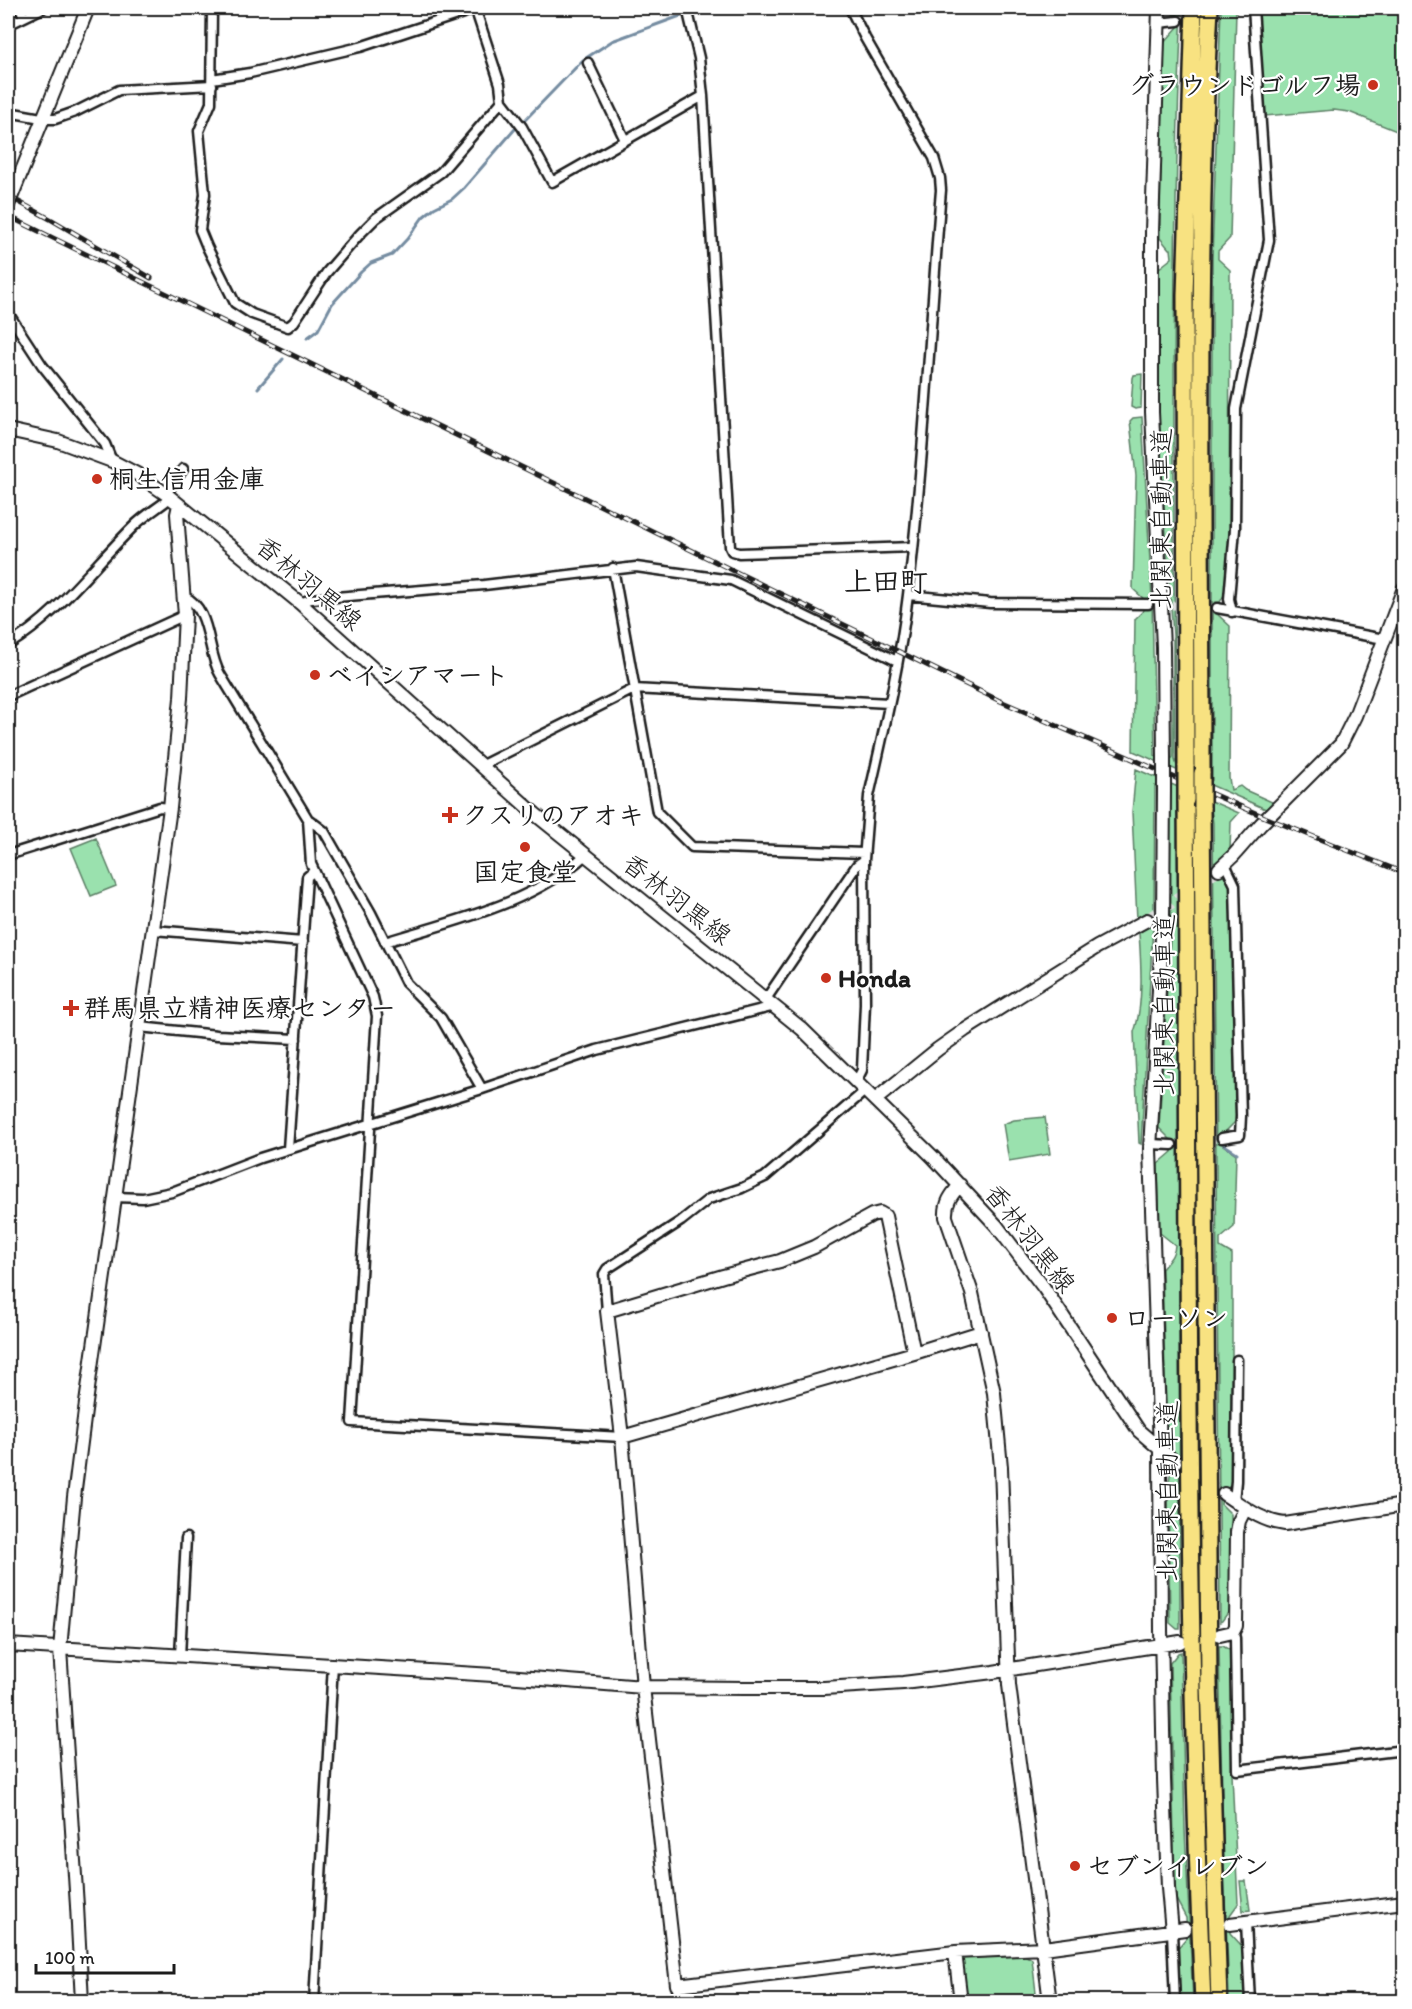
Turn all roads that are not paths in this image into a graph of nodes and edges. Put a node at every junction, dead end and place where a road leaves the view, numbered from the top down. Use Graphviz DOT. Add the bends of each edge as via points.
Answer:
graph roads {
  1 [pos="20,8"];
  2 [pos="43,8"];
  3 [pos="88,8"];
  4 [pos="212,8"];
  5 [pos="475,8"];
  6 [pos="687,8"];
  7 [pos="850,8"];
  8 [pos="1159,8"];
  9 [pos="1194,8"];
  10 [pos="1210,8"];
  11 [pos="1253,8"];
  12 [pos="24,17"];
  13 [pos="1178,21"];
  14 [pos="1158,23"];
  15 [pos="8,25"];
  16 [pos="588,63"];
  17 [pos="212,82"];
  18 [pos="703,96"];
  19 [pos="502,101"];
  20 [pos="8,112"];
  21 [pos="42,119"];
  22 [pos="625,140"];
  23 [pos="8,205"];
  24 [pos="8,313"];
  25 [pos="8,430"];
  26 [pos="112,461"];
  27 [pos="183,469"];
  28 [pos="171,499"];
  29 [pos="913,547"];
  30 [pos="614,568"];
  31 [pos="1404,588"];
  32 [pos="183,596"];
  33 [pos="908,596"];
  34 [pos="300,603"];
  35 [pos="1148,604"];
  36 [pos="1216,608"];
  37 [pos="1232,612"];
  38 [pos="185,615"];
  39 [pos="1384,639"];
  40 [pos="8,645"];
  41 [pos="897,661"];
  42 [pos="634,689"];
  43 [pos="8,696"];
  44 [pos="889,703"];
  45 [pos="482,765"];
  46 [pos="170,808"];
  47 [pos="308,819"];
  48 [pos="8,855"];
  49 [pos="585,855"];
  50 [pos="864,856"];
  51 [pos="1222,866"];
  52 [pos="314,871"];
  53 [pos="1147,920"];
  54 [pos="153,930"];
  55 [pos="303,942"];
  56 [pos="385,942"];
  57 [pos="771,1002"];
  58 [pos="139,1027"];
  59 [pos="296,1039"];
  60 [pos="857,1080"];
  61 [pos="482,1089"];
  62 [pos="866,1090"];
  63 [pos="875,1100"];
  64 [pos="371,1123"];
  65 [pos="1222,1138"];
  66 [pos="1150,1144"];
  67 [pos="1172,1145"];
  68 [pos="288,1149"];
  69 [pos="960,1185"];
  70 [pos="114,1197"];
  71 [pos="608,1311"];
  72 [pos="981,1332"];
  73 [pos="914,1353"];
  74 [pos="1237,1360"];
  75 [pos="622,1437"];
  76 [pos="1160,1450"];
  77 [pos="1175,1461"];
  78 [pos="1234,1501"];
  79 [pos="1404,1505"];
  80 [pos="186,1538"];
  81 [pos="1233,1632"];
  82 [pos="1220,1635"];
  83 [pos="1180,1642"];
  84 [pos="1161,1644"];
  85 [pos="8,1645"];
  86 [pos="60,1649"];
  87 [pos="180,1656"];
  88 [pos="333,1664"];
  89 [pos="1008,1670"];
  90 [pos="643,1687"];
  91 [pos="1404,1750"];
  92 [pos="1404,1902"];
  93 [pos="1246,1922"];
  94 [pos="1230,1924"];
  95 [pos="1178,1930"];
  96 [pos="1044,1948"];
  97 [pos="955,1953"];
  98 [pos="677,1985"];
  99 [pos="82,2001"];
  100 [pos="314,2001"];
  101 [pos="678,2001"];
  102 [pos="961,2001"];
  103 [pos="1050,2001"];
  104 [pos="1175,2001"];
  105 [pos="1203,2001"];
  106 [pos="1219,2001"];
  107 [pos="1250,2001"];
  1 -- 12 [label="street"];
  2 -- 12 [label="street"];
  3 -- 21 [label="street"];
  4 -- 17 [label="street"];
  5 -- 17 [label="street" via="360,47"];
  5 -- 19 [label="street" via="501,84"];
  6 -- 18 [label="street"];
  7 -- 29 [label="street" via="934,158 941,184"];
  8 -- 14 [label="street"];
  9 -- 105 [label="highway, 北関東自動車道, bridge" via="1185,306 1186,800 1193,1684"];
  10 -- 106 [label="highway, 北関東自動車道, bridge" via="1200,405 1209,1683"];
  11 -- 37 [label="street" via="1269,240 1236,409 1234,549 1229,599"];
  12 -- 15 [label="street"];
  13 -- 14 [label="street"];
  14 -- 66 [label="street, bridge" via="1152,231 1152,443 1163,637 1164,792 1163,920"];
  16 -- 22 [label="street"];
  17 -- 19 [label="street" via="211,103 199,130 205,194 200,230 235,303 252,314 288,327 360,234 441,172"];
  17 -- 21 [label="street" via="119,90 69,114"];
  18 -- 22 [label="street"];
  18 -- 29 [label="street" via="730,547 739,553"];
  19 -- 22 [label="street" via="522,127 552,182"];
  20 -- 21 [label="street"];
  21 -- 23 [label="street"];
  24 -- 26 [label="street" via="42,365 105,444"];
  25 -- 26 [label="street, 香林羽黒線" via="58,441"];
  26 -- 28 [label="street, 香林羽黒線"];
  27 -- 28 [label="street"];
  28 -- 32 [label="street" via="177,514"];
  28 -- 34 [label="street, 香林羽黒線"];
  28 -- 40 [label="street" via="144,515 78,587"];
  29 -- 33 [label="street"];
  30 -- 34 [label="street"];
  30 -- 41 [label="street" via="636,567 732,580"];
  30 -- 42 [label="street"];
  31 -- 39 [label="street"];
  32 -- 38 [label="street"];
  32 -- 47 [label="street" via="201,612 216,667"];
  33 -- 35 [label="street" via="990,603"];
  33 -- 41 [label="street"];
  34 -- 45 [label="street, 香林羽黒線"];
  36 -- 37 [label="street"];
  37 -- 39 [label="street"];
  38 -- 43 [label="street"];
  38 -- 46 [label="street"];
  39 -- 51 [label="street" via="1341,744"];
  41 -- 44 [label="street"];
  42 -- 44 [label="street"];
  42 -- 45 [label="street"];
  42 -- 50 [label="street" via="657,812 692,847"];
  44 -- 50 [label="street" via="869,796"];
  45 -- 49 [label="street, 香林羽黒線"];
  46 -- 48 [label="street" via="160,807"];
  46 -- 54 [label="street"];
  47 -- 52 [label="street"];
  47 -- 56 [label="street" via="324,831"];
  49 -- 56 [label="street" via="549,884 485,910"];
  49 -- 57 [label="street, 香林羽黒線"];
  50 -- 57 [label="street"];
  50 -- 60 [label="street" via="865,1004 862,1070"];
  51 -- 65 [label="street" via="1235,885 1241,1116 1240,1135"];
  52 -- 55 [label="street" via="308,877"];
  52 -- 64 [label="street" via="375,1004 378,1032"];
  53 -- 63 [label="street" via="952,1039"];
  54 -- 55 [label="street"];
  54 -- 58 [label="street"];
  55 -- 59 [label="street"];
  56 -- 61 [label="street" via="406,983 441,1018"];
  57 -- 60 [label="street, 香林羽黒線"];
  57 -- 61 [label="street" via="597,1050"];
  58 -- 59 [label="street"];
  58 -- 70 [label="street"];
  59 -- 68 [label="street"];
  60 -- 62 [label="street, 香林羽黒線"];
  61 -- 64 [label="street"];
  62 -- 63 [label="street, 香林羽黒線"];
  62 -- 71 [label="street" via="765,1177 709,1199 607,1269 604,1276"];
  63 -- 69 [label="street, 香林羽黒線"];
  64 -- 68 [label="street"];
  64 -- 75 [label="street" via="352,1422"];
  66 -- 67 [label="street"];
  66 -- 76 [label="street"];
  68 -- 70 [label="street" via="172,1192 143,1198"];
  69 -- 72 [label="street" via="945,1211"];
  69 -- 76 [label="street, 香林羽黒線" via="1044,1288 1139,1431"];
  70 -- 86 [label="street" via="74,1497"];
  71 -- 73 [label="street" via="780,1261 880,1213 885,1216"];
  71 -- 75 [label="street"];
  72 -- 73 [label="street"];
  72 -- 89 [label="street" via="1000,1440"];
  73 -- 75 [label="street"];
  74 -- 78 [label="street"];
  75 -- 90 [label="street"];
  76 -- 77 [label="street, 香林羽黒線"];
  76 -- 84 [label="street"];
  78 -- 79 [label="street" via="1264,1519 1285,1524"];
  78 -- 81 [label="street" via="1238,1527 1237,1621"];
  80 -- 87 [label="street"];
  81 -- 82 [label="street"];
  81 -- 91 [label="street" via="1237,1770"];
  83 -- 84 [label="street"];
  84 -- 89 [label="street"];
  84 -- 95 [label="street" via="1168,1877"];
  85 -- 86 [label="street"];
  86 -- 87 [label="street"];
  86 -- 99 [label="street"];
  87 -- 88 [label="street"];
  88 -- 90 [label="street"];
  88 -- 100 [label="street"];
  89 -- 90 [label="street" via="864,1686"];
  89 -- 96 [label="street"];
  90 -- 98 [label="street"];
  92 -- 93 [label="street"];
  93 -- 94 [label="street"];
  93 -- 107 [label="street"];
  95 -- 96 [label="street"];
  95 -- 104 [label="street"];
  96 -- 97 [label="street"];
  96 -- 103 [label="street"];
  97 -- 98 [label="street"];
  97 -- 102 [label="street"];
  98 -- 101 [label="street"];
}
